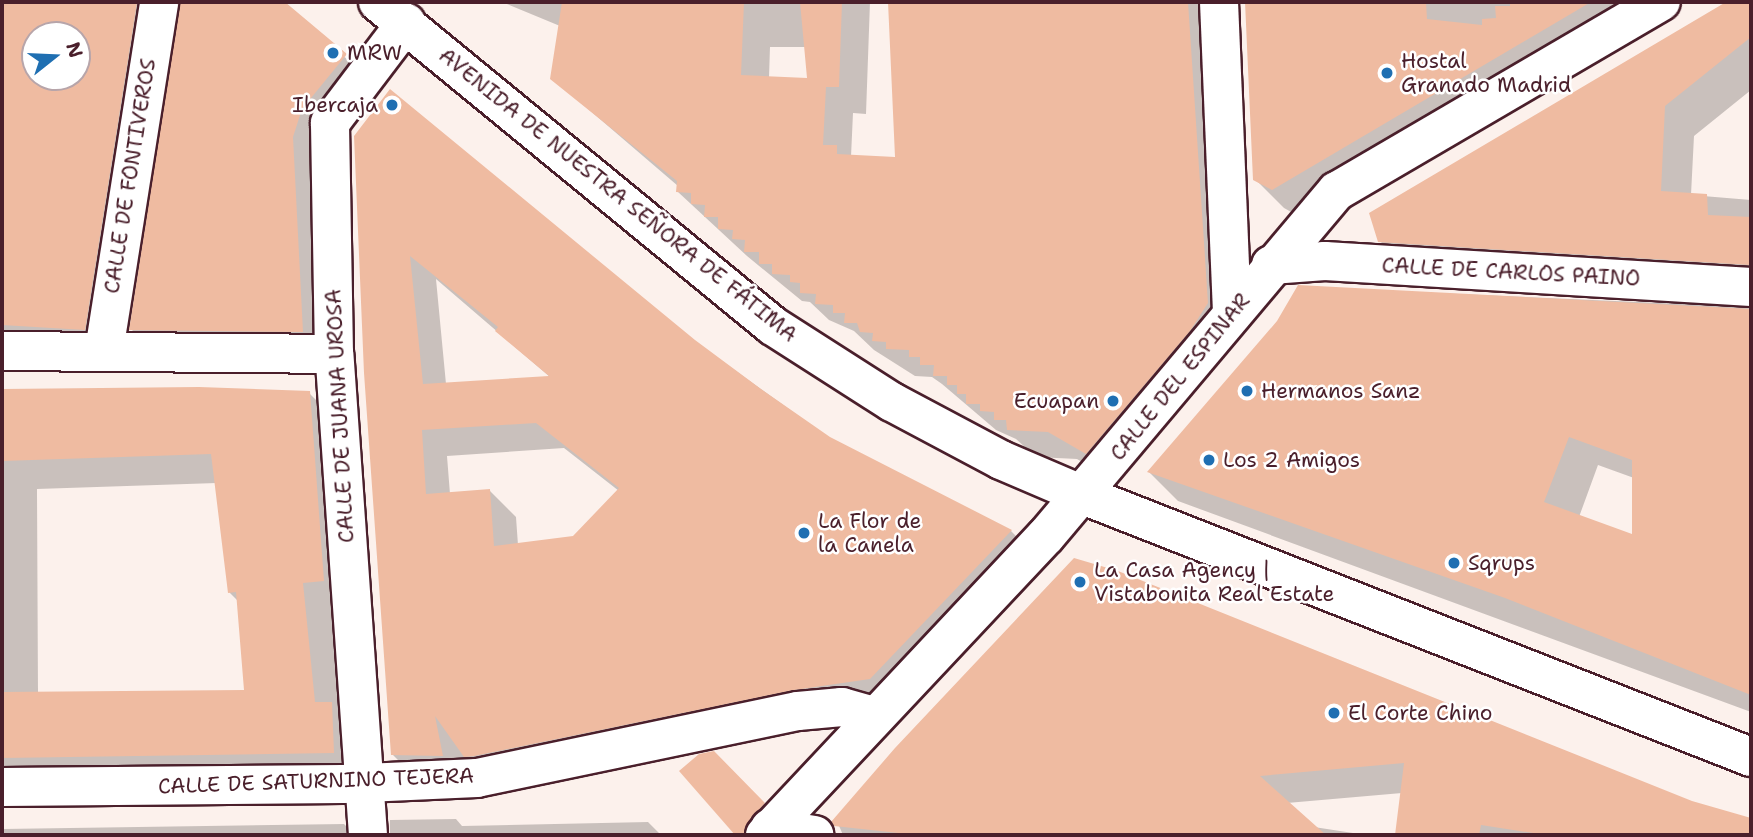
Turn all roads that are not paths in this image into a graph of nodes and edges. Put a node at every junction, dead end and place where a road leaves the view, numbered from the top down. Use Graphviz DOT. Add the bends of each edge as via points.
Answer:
graph roads {
  1 [pos="159,2"];
  2 [pos="1219,2"];
  3 [pos="1661,2"];
  4 [pos="389,8"];
  5 [pos="1271,265"];
  6 [pos="1751,287"];
  7 [pos="1232,314"];
  8 [pos="2,351"];
  9 [pos="104,351"];
  10 [pos="334,354"];
  11 [pos="1083,495"];
  12 [pos="874,716"];
  13 [pos="1751,757"];
  14 [pos="364,783"];
  15 [pos="2,787"];
  16 [pos="767,832"];
  17 [pos="368,835"];
  18 [pos="814,835"];
  1 -- 9 [label="street, CALLE DE FONTIVEROS"];
  2 -- 7 [label="street"];
  3 -- 5 [label="street, CALLE DEL ESPINAR" via="1337,191"];
  4 -- 10 [label="street, CALLE DE JUANA UROSA" via="330,123"];
  4 -- 11 [label="street, AVENIDA DE NUESTRA SEÑORA DE FÁTIMA" via="773,326 892,402 1001,460"];
  5 -- 6 [label="street, CALLE DE CARLOS PAINO" via="1325,261"];
  5 -- 7 [label="street, CALLE DEL ESPINAR"];
  7 -- 11 [label="street, CALLE DEL ESPINAR"];
  8 -- 9 [label="street"];
  9 -- 10 [label="street"];
  10 -- 14 [label="street, CALLE DE JUANA UROSA"];
  11 -- 12 [label="street, CALLE DEL ESPINAR"];
  11 -- 13 [label="street, AVENIDA DE NUESTRA SEÑORA DE FÁTIMA"];
  12 -- 14 [label="street, CALLE DE SATURNINO TEJERA" via="842,707 798,711 477,778"];
  12 -- 16 [label="street, CALLE DEL ESPINAR"];
  14 -- 15 [label="street, CALLE DE SATURNINO TEJERA"];
  14 -- 17 [label="street, CALLE DE JUANA UROSA"];
  16 -- 18 [label="street"];
}
